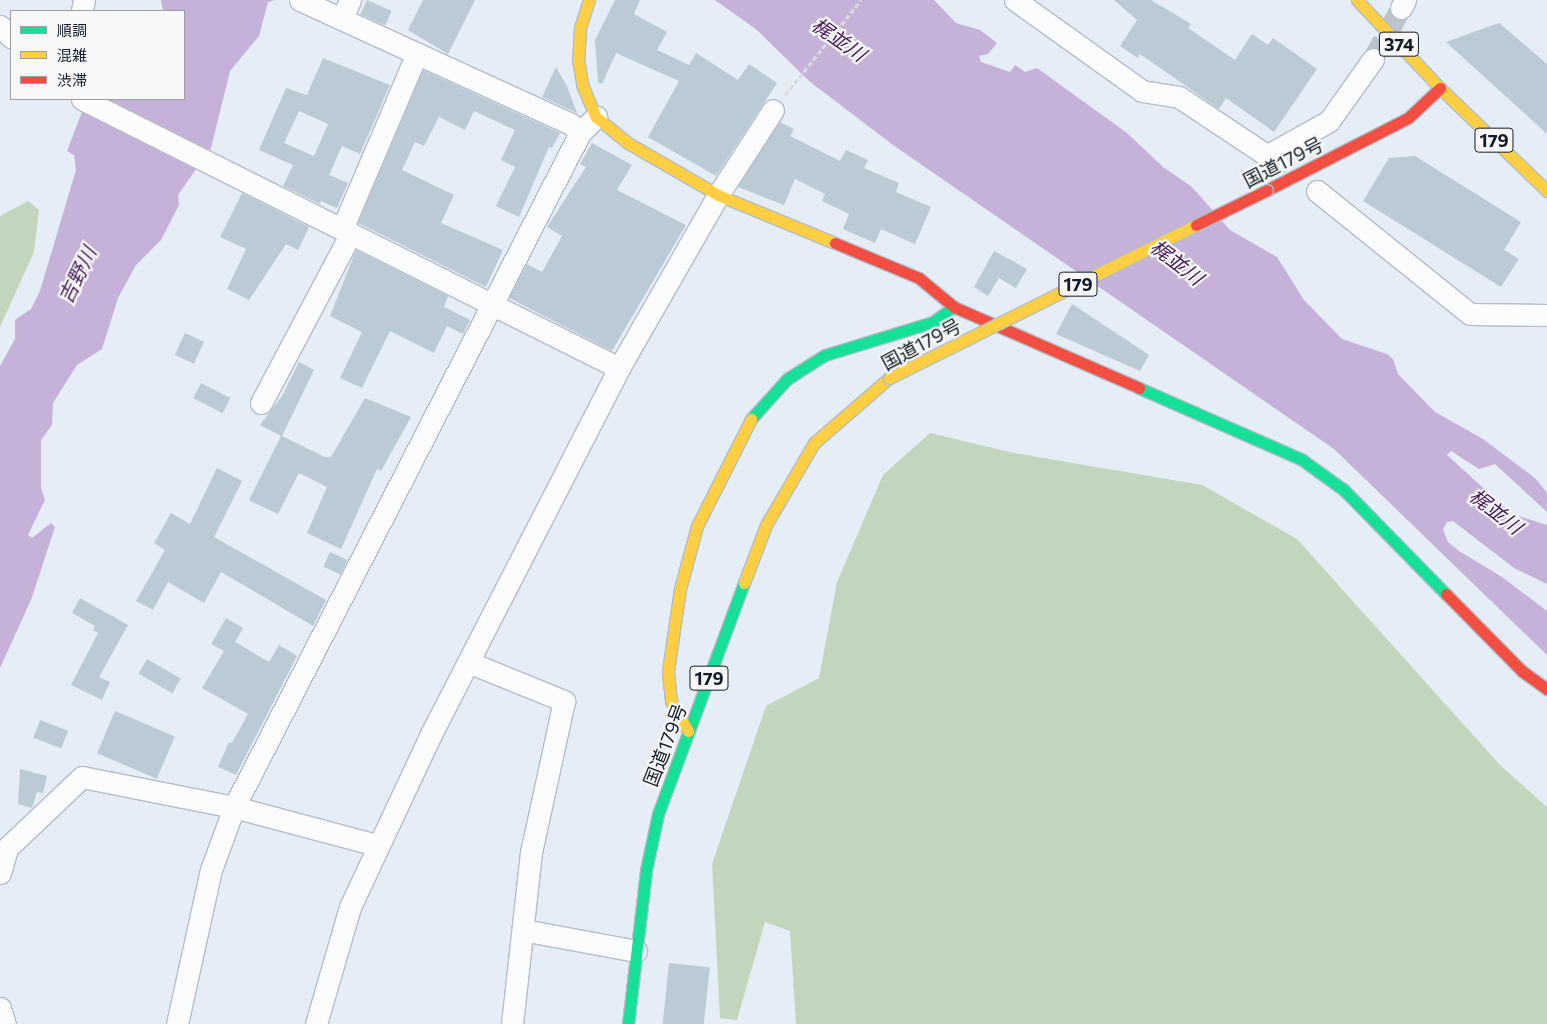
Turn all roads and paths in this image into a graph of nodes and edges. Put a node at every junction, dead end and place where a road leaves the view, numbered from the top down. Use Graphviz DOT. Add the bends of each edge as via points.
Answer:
graph roads {
  1 [pos="300,0"];
  2 [pos="588,0"];
  3 [pos="861,0"];
  4 [pos="1015,0"];
  5 [pos="1358,0"];
  6 [pos="346,10"];
  7 [pos="0,26"];
  8 [pos="10,36"];
  9 [pos="418,53"];
  10 [pos="1373,60"];
  11 [pos="796,81"];
  12 [pos="1440,88"];
  13 [pos="84,100"];
  14 [pos="773,110"];
  15 [pos="596,117"];
  16 [pos="580,133"];
  17 [pos="1316,191"];
  18 [pos="1547,192"];
  19 [pos="718,195"];
  20 [pos="346,231"];
  21 [pos="492,305"];
  22 [pos="954,307"];
  23 [pos="1547,315"];
  24 [pos="619,368"];
  25 [pos="261,403"];
  26 [pos="468,662"];
  27 [pos="1547,689"];
  28 [pos="688,731"];
  29 [pos="234,806"];
  30 [pos="377,845"];
  31 [pos="0,873"];
  32 [pos="523,930"];
  33 [pos="636,951"];
  34 [pos="0,1008"];
  35 [pos="5,1024"];
  36 [pos="177,1024"];
  37 [pos="316,1024"];
  38 [pos="512,1024"];
  39 [pos="628,1024"];
  1 -- 6 [label="street"];
  2 -- 15 [label="main road" via="580,27 578,60"];
  3 -- 11 [label="path"];
  4 -- 10 [label="street" via="1142,92 1179,97 1272,158 1329,121"];
  5 -- 12 [label="main road, 374"];
  6 -- 9 [label="street"];
  7 -- 8 [label="street"];
  9 -- 16 [label="street" via="571,124"];
  9 -- 20 [label="street"];
  12 -- 18 [label="main road, 179"];
  12 -- 28 [label="main road, 国道179号 / 179, bridge" via="1408,118 889,378 814,443 766,525"];
  13 -- 20 [label="street"];
  14 -- 19 [label="street"];
  15 -- 16 [label="street"];
  15 -- 19 [label="main road" via="628,143"];
  16 -- 21 [label="street"];
  17 -- 23 [label="street" via="1470,314"];
  19 -- 22 [label="main road" via="919,278"];
  19 -- 24 [label="street"];
  20 -- 21 [label="street"];
  20 -- 25 [label="street"];
  21 -- 24 [label="street"];
  21 -- 29 [label="street"];
  22 -- 27 [label="main road" via="1301,458 1344,490 1522,671"];
  22 -- 28 [label="main road" via="934,322 825,355 787,379 751,419 697,526 680,589 668,671 671,701"];
  24 -- 26 [label="street"];
  26 -- 30 [label="street"];
  26 -- 32 [label="street" via="564,701 531,852"];
  28 -- 33 [label="main road, 国道179号 / 179" via="658,814 646,870"];
  29 -- 30 [label="street"];
  29 -- 31 [label="street" via="82,777 7,848"];
  29 -- 36 [label="street" via="211,870"];
  30 -- 37 [label="street" via="350,907"];
  32 -- 33 [label="street"];
  32 -- 38 [label="street"];
  33 -- 39 [label="main road, 国道179号 / 179"];
  34 -- 35 [label="street"];
}
